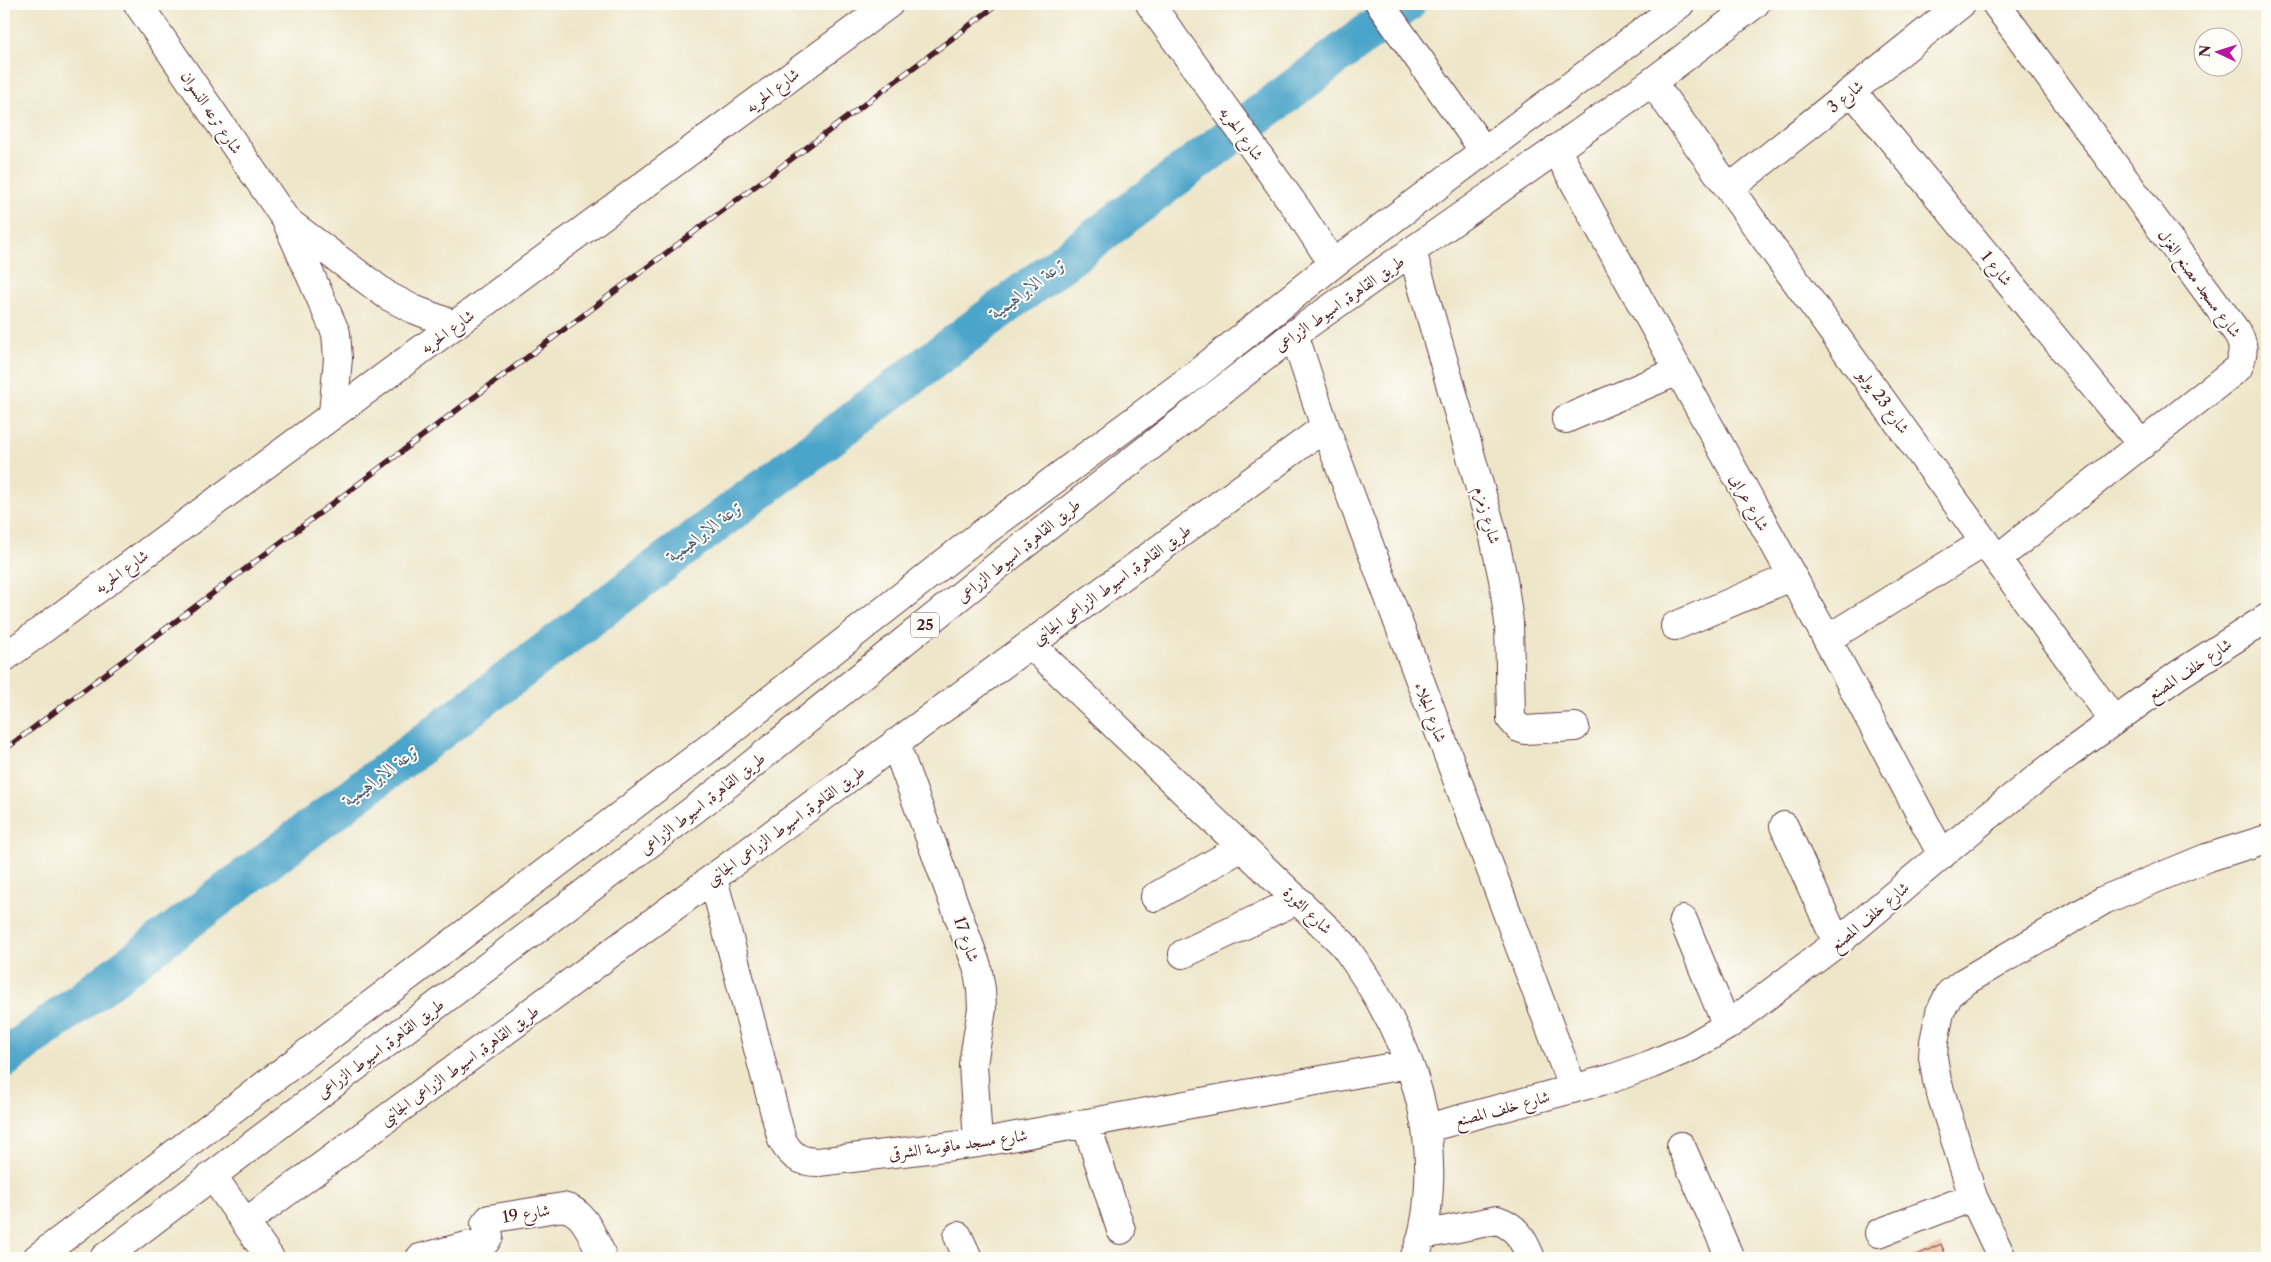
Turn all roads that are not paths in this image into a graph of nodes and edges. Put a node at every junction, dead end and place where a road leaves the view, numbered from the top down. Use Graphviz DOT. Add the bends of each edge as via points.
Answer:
graph roads {
  1 [pos="138,4"];
  2 [pos="889,4"];
  3 [pos="1150,4"];
  4 [pos="1380,4"];
  5 [pos="1680,4"];
  6 [pos="1755,4"];
  7 [pos="1961,4"];
  8 [pos="1996,4"];
  9 [pos="1652,82"];
  10 [pos="1852,91"];
  11 [pos="1556,149"];
  12 [pos="1484,151"];
  13 [pos="1730,188"];
  14 [pos="286,220"];
  15 [pos="1412,251"];
  16 [pos="1333,264"];
  17 [pos="455,325"];
  18 [pos="1294,334"];
  19 [pos="1678,371"];
  20 [pos="333,414"];
  21 [pos="1566,420"];
  22 [pos="1325,427"];
  23 [pos="2142,445"];
  24 [pos="1992,550"];
  25 [pos="1791,577"];
  26 [pos="2267,618"];
  27 [pos="1675,626"];
  28 [pos="1827,640"];
  29 [pos="1030,644"];
  30 [pos="4,658"];
  31 [pos="2114,721"];
  32 [pos="1575,727"];
  33 [pos="895,743"];
  34 [pos="1784,826"];
  35 [pos="2267,839"];
  36 [pos="1242,848"];
  37 [pos="1942,855"];
  38 [pos="713,878"];
  39 [pos="1155,897"];
  40 [pos="1297,900"];
  41 [pos="1683,920"];
  42 [pos="1838,943"];
  43 [pos="1183,954"];
  44 [pos="1727,1026"];
  45 [pos="1409,1064"];
  46 [pos="1573,1089"];
  47 [pos="1086,1123"];
  48 [pos="1426,1128"];
  49 [pos="978,1143"];
  50 [pos="1680,1146"];
  51 [pos="212,1175"];
  52 [pos="1973,1197"];
  53 [pos="246,1222"];
  54 [pos="1121,1230"];
  55 [pos="1879,1233"];
  56 [pos="1418,1246"];
  57 [pos="601,1253"];
  58 [pos="37,1258"];
  59 [pos="104,1258"];
  60 [pos="270,1258"];
  61 [pos="420,1258"];
  62 [pos="1531,1258"];
  63 [pos="1730,1258"];
  64 [pos="2002,1258"];
  1 -- 14 [label="main road, شارع ترعه النسوان"];
  2 -- 17 [label="main road, شارع الحريه"];
  3 -- 16 [label="main road, شارع الحريه"];
  4 -- 12 [label="main road"];
  5 -- 12 [label="main road, طريق القاهرة, اسيوط الزراعى / 25"];
  6 -- 9 [label="main road, طريق القاهرة, اسيوط الزراعى / 25"];
  7 -- 10 [label="main road, شارع 3"];
  8 -- 23 [label="main road, شارع مسجد مصنع الغزل" via="2241,338 2243,356 2238,368"];
  9 -- 11 [label="main road, طريق القاهرة, اسيوط الزراعى / 25"];
  9 -- 13 [label="main road, شارع 23 يوليو"];
  10 -- 13 [label="main road, شارع 3"];
  10 -- 23 [label="main road, شارع 1"];
  11 -- 15 [label="main road, طريق القاهرة, اسيوط الزراعى / 25"];
  11 -- 19 [label="main road, شارع عرابى"];
  12 -- 16 [label="main road, طريق القاهرة, اسيوط الزراعى / 25"];
  13 -- 24 [label="main road, شارع 23 يوليو"];
  14 -- 17 [label="main road, شارع ترعه النسوان" via="388,296"];
  14 -- 20 [label="main road, شارع ترعه النسوان" via="336,333 338,358"];
  15 -- 18 [label="main road, طريق القاهرة, اسيوط الزراعى / 25"];
  15 -- 32 [label="main road, شارع زمزم" via="1496,545 1509,622 1511,719 1525,730"];
  16 -- 58 [label="main road, طريق القاهرة, اسيوط الزراعى / 25" via="1194,376 976,538 714,745"];
  17 -- 20 [label="main road, شارع الحريه"];
  18 -- 22 [label="main road, شارع الجلاء"];
  18 -- 51 [label="main road, طريق القاهرة, اسيوط الزراعى / 25" via="1004,561 729,783"];
  19 -- 21 [label="main road"];
  19 -- 25 [label="main road, شارع عرابى"];
  20 -- 30 [label="main road, شارع الحريه"];
  22 -- 29 [label="main road, طريق القاهرة, اسيوط الزراعى الجانبى"];
  22 -- 46 [label="main road, شارع الجلاء"];
  23 -- 24 [label="main road, شارع مسجد مصنع الغزل"];
  24 -- 28 [label="main road, شارع مسجد مصنع الغزل"];
  24 -- 31 [label="main road, شارع 23 يوليو"];
  25 -- 27 [label="main road"];
  25 -- 28 [label="main road, شارع عرابى"];
  26 -- 31 [label="main road, شارع خلف المصنع"];
  28 -- 37 [label="main road, شارع عرابى"];
  29 -- 33 [label="main road, طريق القاهرة, اسيوط الزراعى الجانبى"];
  29 -- 36 [label="main road, شارع الثورة"];
  31 -- 37 [label="main road, شارع خلف المصنع" via="2023,788"];
  33 -- 38 [label="main road, طريق القاهرة, اسيوط الزراعى الجانبى"];
  33 -- 49 [label="main road, شارع 17" via="977,966 982,1009 973,1071"];
  34 -- 42 [label="main road"];
  35 -- 52 [label="main road" via="2206,858 2104,900 1950,993 1940,1012 1933,1057 1937,1081"];
  36 -- 39 [label="main road"];
  36 -- 40 [label="main road, شارع الثورة"];
  37 -- 42 [label="main road, شارع خلف المصنع"];
  38 -- 49 [label="main road, شارع مسجد ماقوسة الشرقى" via="782,1140 792,1155 800,1160 818,1162"];
  38 -- 53 [label="main road, طريق القاهرة, اسيوط الزراعى الجانبى"];
  40 -- 43 [label="main road"];
  40 -- 45 [label="main road, شارع الثورة" via="1343,944 1368,978 1391,1020"];
  41 -- 44 [label="main road"];
  42 -- 44 [label="main road, شارع خلف المصنع"];
  44 -- 46 [label="main road, شارع خلف المصنع" via="1652,1064"];
  45 -- 47 [label="main road, شارع مسجد ماقوسة الشرقى"];
  45 -- 48 [label="main road, شارع الثورة" via="1417,1083"];
  46 -- 48 [label="main road, شارع خلف المصنع"];
  47 -- 49 [label="main road, شارع مسجد ماقوسة الشرقى"];
  47 -- 54 [label="main road"];
  48 -- 56 [label="main road, شارع الثورة" via="1430,1151 1429,1184"];
  50 -- 63 [label="main road"];
  51 -- 53 [label="main road"];
  51 -- 59 [label="main road, طريق القاهرة, اسيوط الزراعى / 25"];
  52 -- 55 [label="main road"];
  52 -- 64 [label="main road"];
  53 -- 60 [label="main road"];
  56 -- 62 [label="main road" via="1497,1220 1518,1231"];
  57 -- 61 [label="main road, شارع 19" via="583,1218 563,1207 489,1219 485,1224 489,1236 486,1241"];
}
